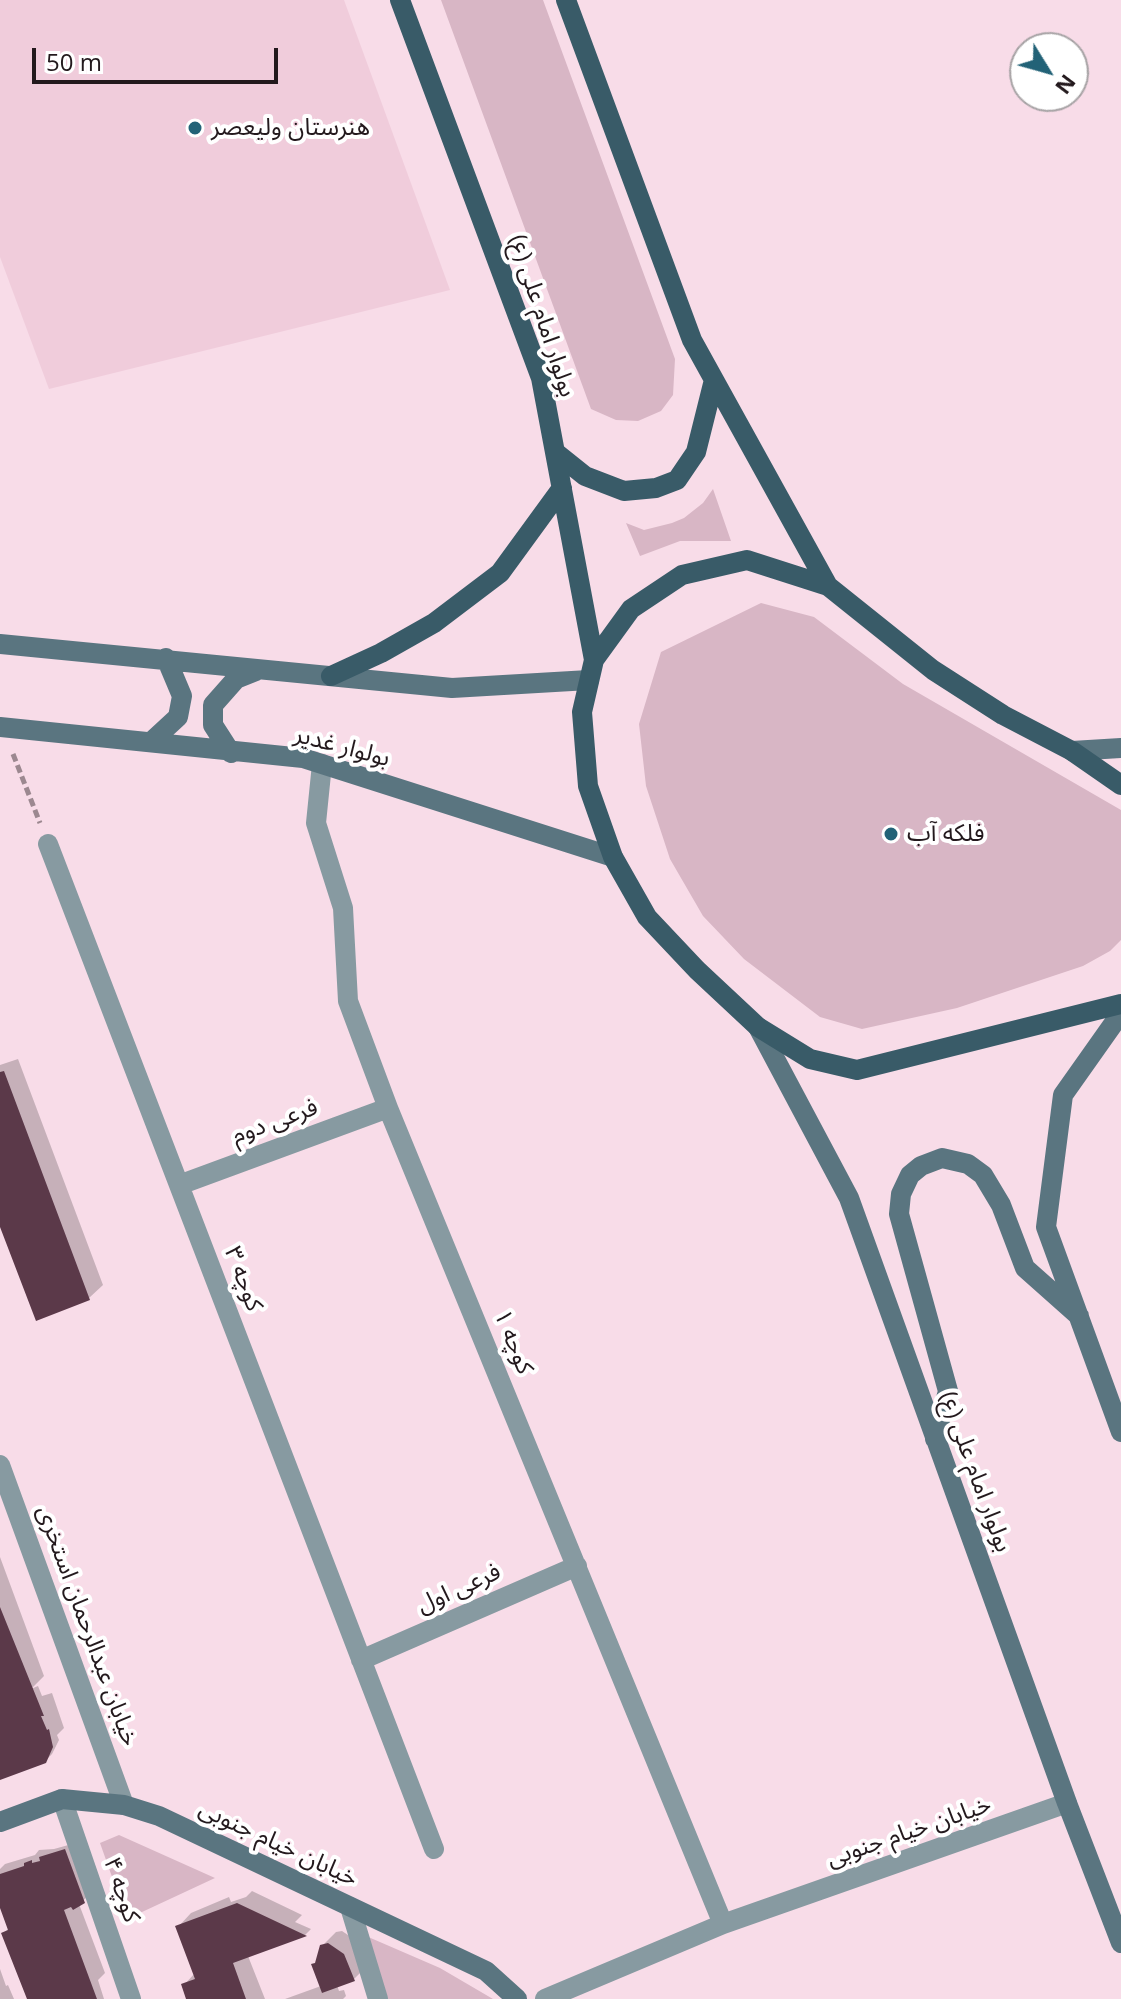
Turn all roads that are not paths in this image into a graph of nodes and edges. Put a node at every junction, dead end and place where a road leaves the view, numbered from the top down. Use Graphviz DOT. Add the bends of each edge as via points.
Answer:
graph roads {
  1 [pos="400,0"];
  2 [pos="566,0"];
  3 [pos="714,380"];
  4 [pos="555,452"];
  5 [pos="562,488"];
  6 [pos="828,586"];
  7 [pos="0,644"];
  8 [pos="166,658"];
  9 [pos="260,669"];
  10 [pos="592,670"];
  11 [pos="331,676"];
  12 [pos="1,727"];
  13 [pos="152,741"];
  14 [pos="1121,748"];
  15 [pos="1072,751"];
  16 [pos="231,753"];
  17 [pos="322,764"];
  18 [pos="1121,785"];
  19 [pos="48,844"];
  20 [pos="613,857"];
  21 [pos="1121,1004"];
  22 [pos="1121,1013"];
  23 [pos="758,1027"];
  24 [pos="388,1108"];
  25 [pos="179,1185"];
  26 [pos="1079,1316"];
  27 [pos="1121,1432"];
  28 [pos="935,1439"];
  29 [pos="0,1465"];
  30 [pos="577,1566"];
  31 [pos="361,1660"];
  32 [pos="62,1799"];
  33 [pos="1067,1803"];
  34 [pos="124,1805"];
  35 [pos="0,1822"];
  36 [pos="434,1849"];
  37 [pos="350,1907"];
  38 [pos="723,1924"];
  39 [pos="1121,1943"];
  40 [pos="131,1999"];
  41 [pos="378,1999"];
  42 [pos="517,1999"];
  43 [pos="545,1999"];
  1 -- 4 [label="main road, بولوار امام علی (ع)" via="541,378"];
  2 -- 3 [label="main road" via="692,340"];
  3 -- 4 [label="main road" via="696,452 677,480 624,491 585,476"];
  3 -- 6 [label="main road"];
  4 -- 5 [label="main road, بولوار امام علی (ع)"];
  5 -- 10 [label="main road, بولوار امام علی (ع)"];
  5 -- 11 [label="main road" via="500,573 434,623"];
  6 -- 10 [label="main road" via="747,560 682,575 631,609"];
  6 -- 15 [label="main road" via="933,670"];
  7 -- 8 [label="street"];
  8 -- 9 [label="street"];
  8 -- 13 [label="street" via="182,696 178,717"];
  9 -- 11 [label="street"];
  9 -- 16 [label="street" via="236,679 213,705 213,725"];
  10 -- 11 [label="street" via="452,688"];
  10 -- 20 [label="main road" via="582,712 588,786"];
  12 -- 13 [label="street, بولوار غدیر"];
  13 -- 16 [label="street, بولوار غدیر"];
  14 -- 15 [label="street"];
  15 -- 18 [label="main road"];
  16 -- 17 [label="street, بولوار غدیر"];
  17 -- 20 [label="street, بولوار غدیر"];
  17 -- 24 [label="street, کوچه ۱" via="316,823 343,908 348,1001"];
  19 -- 25 [label="street, کوچه ۳"];
  20 -- 23 [label="main road" via="647,917"];
  21 -- 23 [label="main road" via="857,1070 810,1059"];
  22 -- 26 [label="street" via="1063,1095 1046,1227"];
  23 -- 28 [label="street, بولوار امام علی (ع)" via="849,1198"];
  24 -- 25 [label="street, فرعی دوم"];
  24 -- 30 [label="street, کوچه ۱"];
  25 -- 31 [label="street, کوچه ۳"];
  26 -- 27 [label="street"];
  26 -- 28 [label="street" via="1025,1268 1001,1205 983,1175 968,1164 942,1158 910,1175 899,1214 948,1391"];
  28 -- 33 [label="street, بولوار امام علی (ع)"];
  29 -- 34 [label="street, خیابان عبدالرحمان استخری"];
  30 -- 31 [label="street, فرعی اول"];
  30 -- 38 [label="street, کوچه ۱"];
  31 -- 36 [label="street, کوچه ۳"];
  32 -- 34 [label="street, خیابان خیام جنوبی"];
  32 -- 35 [label="street, خیابان خیام جنوبی"];
  32 -- 40 [label="street, کوچه ۴"];
  33 -- 38 [label="street, خیابان خیام جنوبی"];
  33 -- 39 [label="street, بولوار امام علی (ع)"];
  34 -- 37 [label="street, خیابان خیام جنوبی" via="159,1816"];
  37 -- 41 [label="street"];
  37 -- 42 [label="street, خیابان خیام جنوبی" via="486,1971"];
  38 -- 43 [label="street, خیابان خیام جنوبی"];
}
